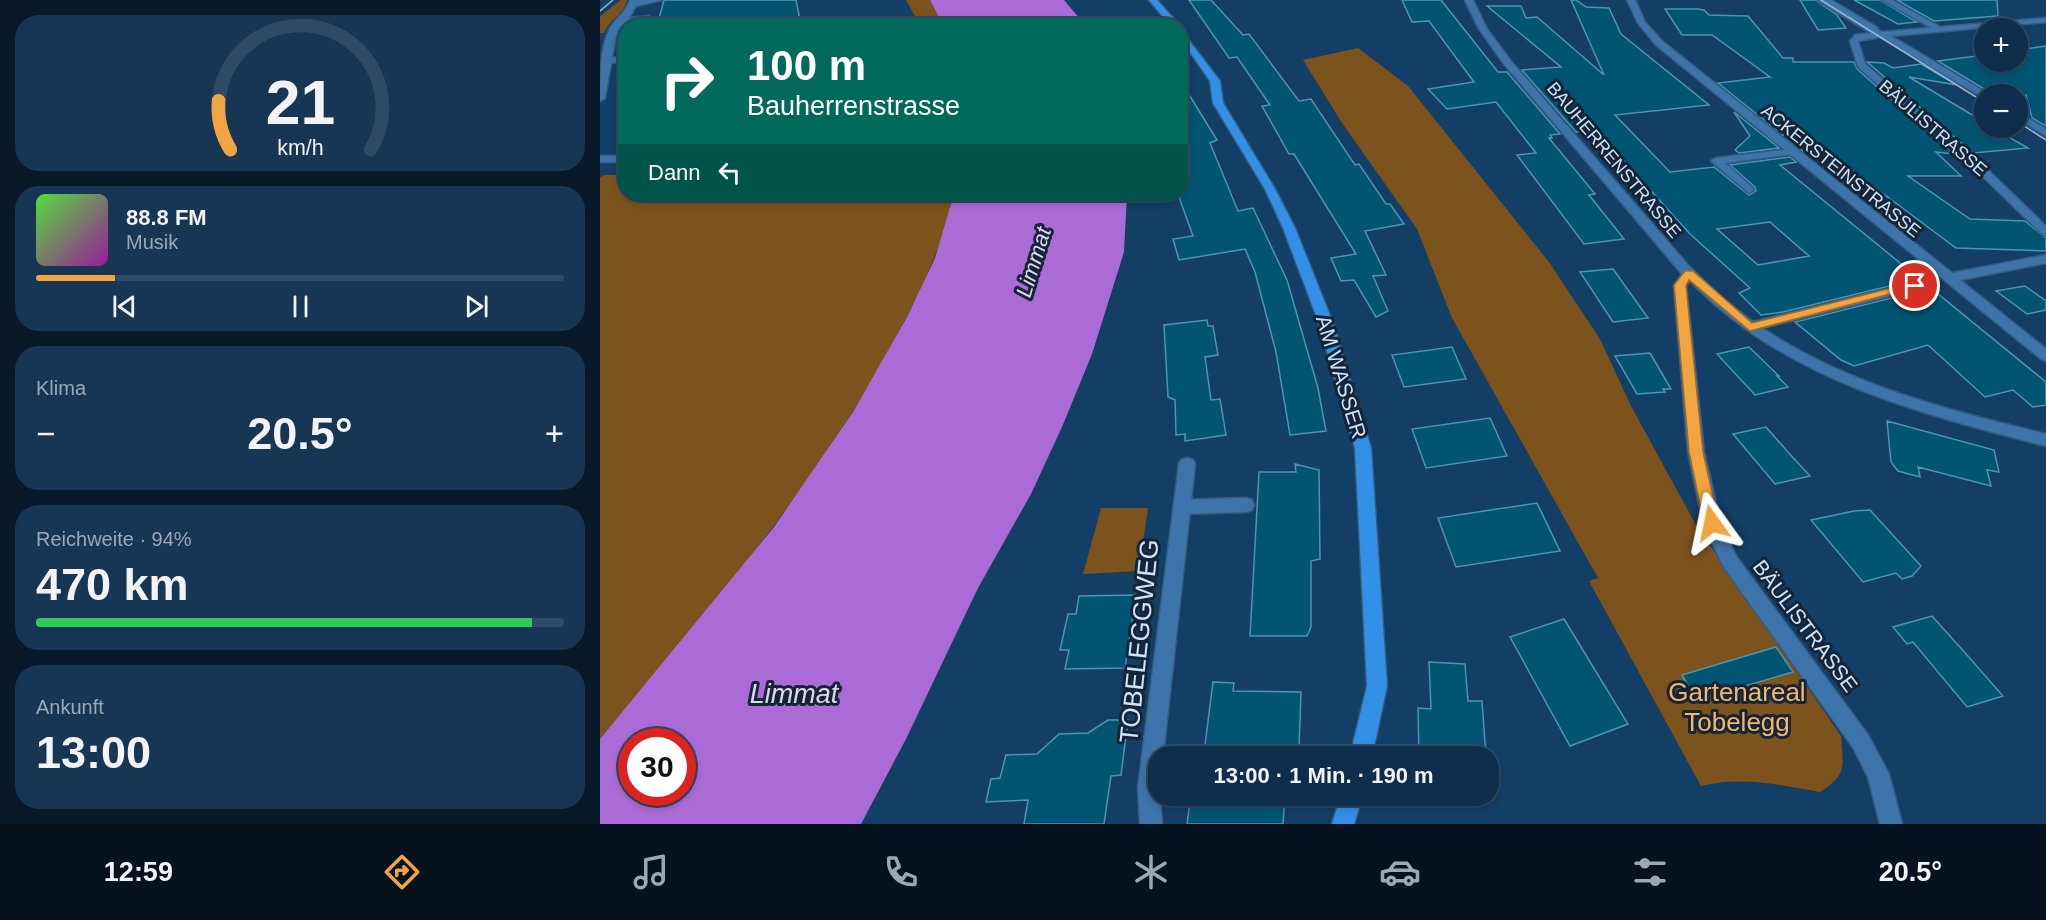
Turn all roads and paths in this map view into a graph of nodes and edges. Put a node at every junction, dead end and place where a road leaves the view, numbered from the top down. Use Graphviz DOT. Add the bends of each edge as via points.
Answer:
graph roads {
  1 [pos="658,0"];
  2 [pos="1152,0"];
  3 [pos="1469,0"];
  4 [pos="1630,0"];
  5 [pos="1821,0"];
  6 [pos="1826,0"];
  7 [pos="1839,0"];
  8 [pos="1886,0"];
  9 [pos="634,2"];
  10 [pos="624,18"];
  11 [pos="1169,18"];
  12 [pos="2036,20"];
  13 [pos="2046,21"];
  14 [pos="618,24"];
  15 [pos="2046,26"];
  16 [pos="1938,28"];
  17 [pos="1884,34"];
  18 [pos="1188,42"];
  19 [pos="604,51"];
  20 [pos="618,59"];
  21 [pos="609,61"];
  22 [pos="1974,89"];
  23 [pos="600,98"];
  24 [pos="2028,121"];
  25 [pos="2046,133"];
  26 [pos="1790,152"];
  27 [pos="600,159"];
  28 [pos="618,160"];
  29 [pos="618,162"];
  30 [pos="600,170"];
  31 [pos="1749,190"];
  32 [pos="2046,232"];
  33 [pos="2046,259"];
  34 [pos="1689,273"];
  35 [pos="1948,278"];
  36 [pos="1915,286"];
  37 [pos="1750,327"];
  38 [pos="2046,356"];
  39 [pos="2046,440"];
  40 [pos="1187,464"];
  41 [pos="1246,505"];
  42 [pos="1180,507"];
  43 [pos="1363,746"];
  44 [pos="1349,806"];
  45 [pos="1151,824"];
  46 [pos="1343,824"];
  47 [pos="1891,824"];
  1 -- 9 [label="street"];
  2 -- 11 [label="street"];
  3 -- 34 [label="street, BAUHERRENSTRASSE" via="1483,29"];
  4 -- 26 [label="street, ACKERSTEINSTRASSE" via="1643,27 1659,43"];
  5 -- 17 [label="street"];
  6 -- 17 [label="street"];
  7 -- 17 [label="street" via="1883,27"];
  8 -- 16 [label="street"];
  9 -- 10 [label="street"];
  12 -- 13 [label="street"];
  12 -- 15 [label="street"];
  12 -- 16 [label="street"];
  14 -- 19 [label="street"];
  16 -- 17 [label="street"];
  17 -- 22 [label="street"];
  17 -- 32 [label="street, BÄULISTRASSE" via="1854,41 1861,65 1981,169"];
  18 -- 43 [label="street, AM WASSER" via="1215,81 1218,103 1289,228 1326,323 1363,448 1377,686"];
  19 -- 21 [label="street"];
  20 -- 21 [label="street"];
  21 -- 23 [label="street"];
  24 -- 25 [label="street"];
  26 -- 31 [label="street" via="1716,161"];
  26 -- 35 [label="street, ACKERSTEINSTRASSE"];
  27 -- 28 [label="street"];
  29 -- 30 [label="street"];
  33 -- 35 [label="street"];
  34 -- 37 [label="street, BAUHERRENSTRASSE"];
  34 -- 47 [label="street, BÄULISTRASSE" via="1680,285 1696,452 1712,523 1729,561 1861,742 1878,774"];
  35 -- 38 [label="street, ACKERSTEINSTRASSE"];
  36 -- 37 [label="street"];
  37 -- 39 [label="street, BAUHERRENSTRASSE" via="1809,362 1888,397"];
  40 -- 42 [label="street, TOBELEGGWEG"];
  41 -- 42 [label="street"];
  42 -- 45 [label="street, TOBELEGGWEG" via="1149,788"];
  44 -- 46 [label="street"];
}
